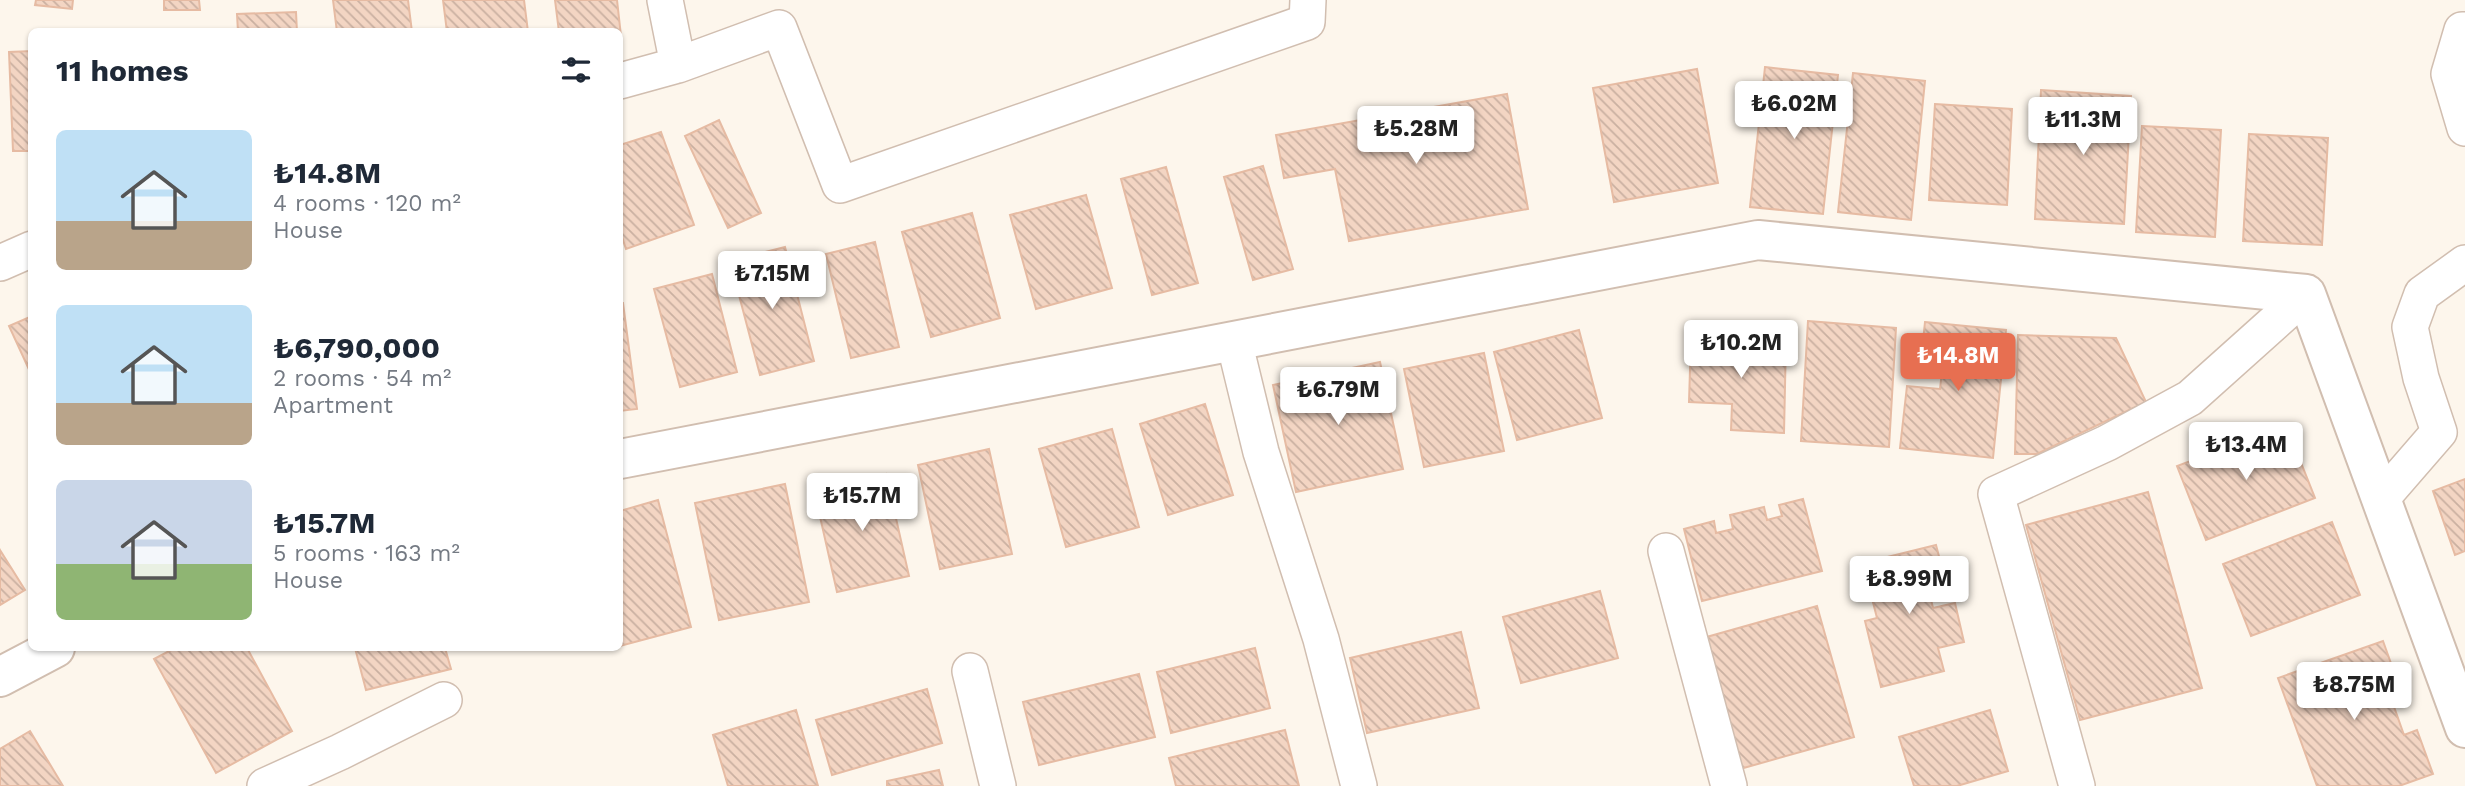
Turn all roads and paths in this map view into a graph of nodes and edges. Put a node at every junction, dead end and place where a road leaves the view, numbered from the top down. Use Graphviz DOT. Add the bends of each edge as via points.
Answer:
graph roads {
  1 [pos="665,0"];
  2 [pos="1308,0"];
  3 [pos="2465,30"];
  4 [pos="678,65"];
  5 [pos="623,80"];
  6 [pos="2465,128"];
  7 [pos="28,251"];
  8 [pos="0,263"];
  9 [pos="2465,263"];
  10 [pos="2306,294"];
  11 [pos="1234,341"];
  12 [pos="623,457"];
  13 [pos="2381,499"];
  14 [pos="1666,551"];
  15 [pos="49,651"];
  16 [pos="970,671"];
  17 [pos="0,677"];
  18 [pos="444,700"];
  19 [pos="2465,728"];
  20 [pos="304,778"];
  21 [pos="265,786"];
  22 [pos="998,786"];
  23 [pos="1359,786"];
  24 [pos="1729,786"];
  25 [pos="2077,786"];
  1 -- 4 [label="street"];
  2 -- 4 [label="street" via="1307,22 840,185 779,28"];
  3 -- 6 [label="street" via="2449,74"];
  4 -- 5 [label="street"];
  7 -- 8 [label="street"];
  9 -- 13 [label="street" via="2422,294 2410,327 2439,432"];
  10 -- 11 [label="street" via="1758,240"];
  10 -- 13 [label="street"];
  10 -- 25 [label="street" via="2190,398 2107,443 1996,494"];
  11 -- 12 [label="street"];
  11 -- 23 [label="street" via="1261,452 1321,639"];
  13 -- 19 [label="street"];
  14 -- 24 [label="street"];
  15 -- 17 [label="street"];
  16 -- 22 [label="street"];
  18 -- 20 [label="street"];
  20 -- 21 [label="street"];
}
